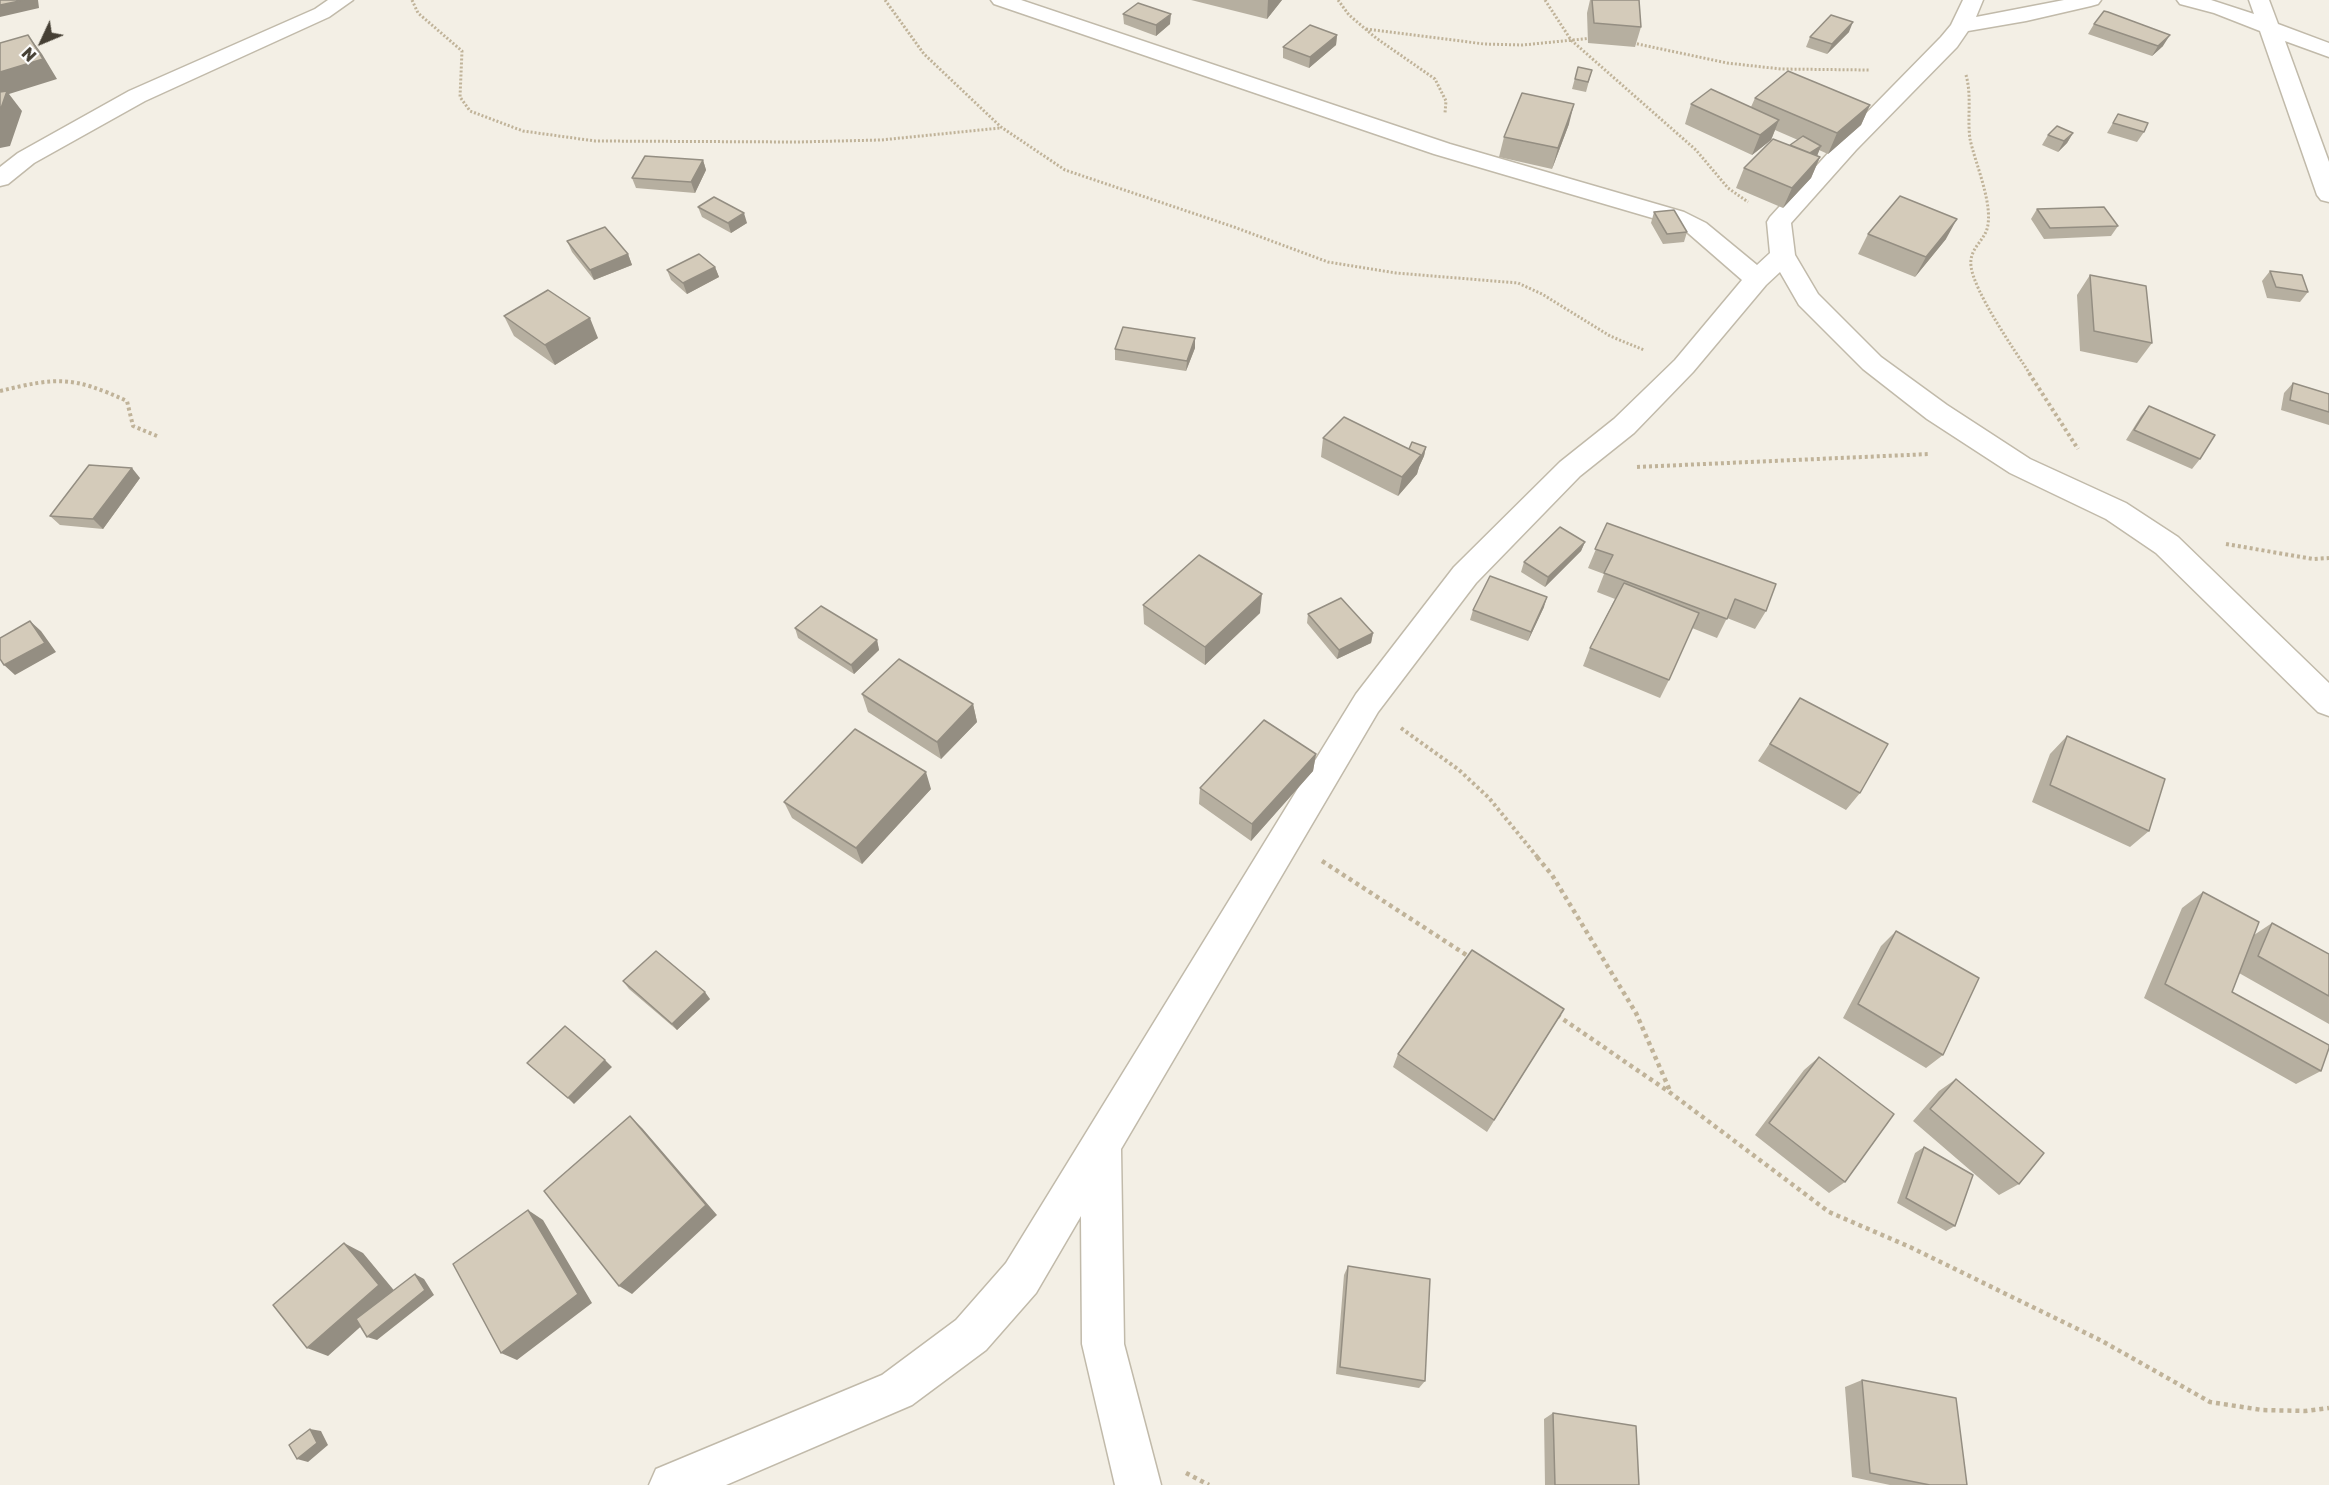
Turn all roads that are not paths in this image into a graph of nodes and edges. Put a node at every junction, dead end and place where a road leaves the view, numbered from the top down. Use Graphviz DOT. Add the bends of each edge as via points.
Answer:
graph roads {
  1 [pos="343,0"];
  2 [pos="1000,0"];
  3 [pos="1973,0"];
  4 [pos="2091,0"];
  5 [pos="2187,0"];
  6 [pos="2259,0"];
  7 [pos="2267,25"];
  8 [pos="1955,34"];
  9 [pos="2329,51"];
  10 [pos="3,173"];
  11 [pos="2329,195"];
  12 [pos="1781,238"];
  13 [pos="1757,279"];
  14 [pos="2329,703"];
  15 [pos="1101,1143"];
  16 [pos="672,1485"];
  17 [pos="1138,1485"];
  1 -- 10 [label="street" via="137,96"];
  2 -- 13 [label="street" via="1442,149 1675,217 1705,234"];
  3 -- 8 [label="street"];
  4 -- 8 [label="street"];
  5 -- 7 [label="street"];
  6 -- 7 [label="street"];
  7 -- 9 [label="street"];
  7 -- 11 [label="street"];
  8 -- 12 [label="street" via="1848,145"];
  12 -- 13 [label="street"];
  12 -- 14 [label="street" via="1808,299 1872,363 1937,412 2020,466 2116,511 2167,545"];
  13 -- 15 [label="street" via="1684,366 1624,426 1570,469 1465,575 1366,703"];
  15 -- 16 [label="street" via="1021,1278 971,1335 897,1390"];
  15 -- 17 [label="street" via="1102,1344"];
}
